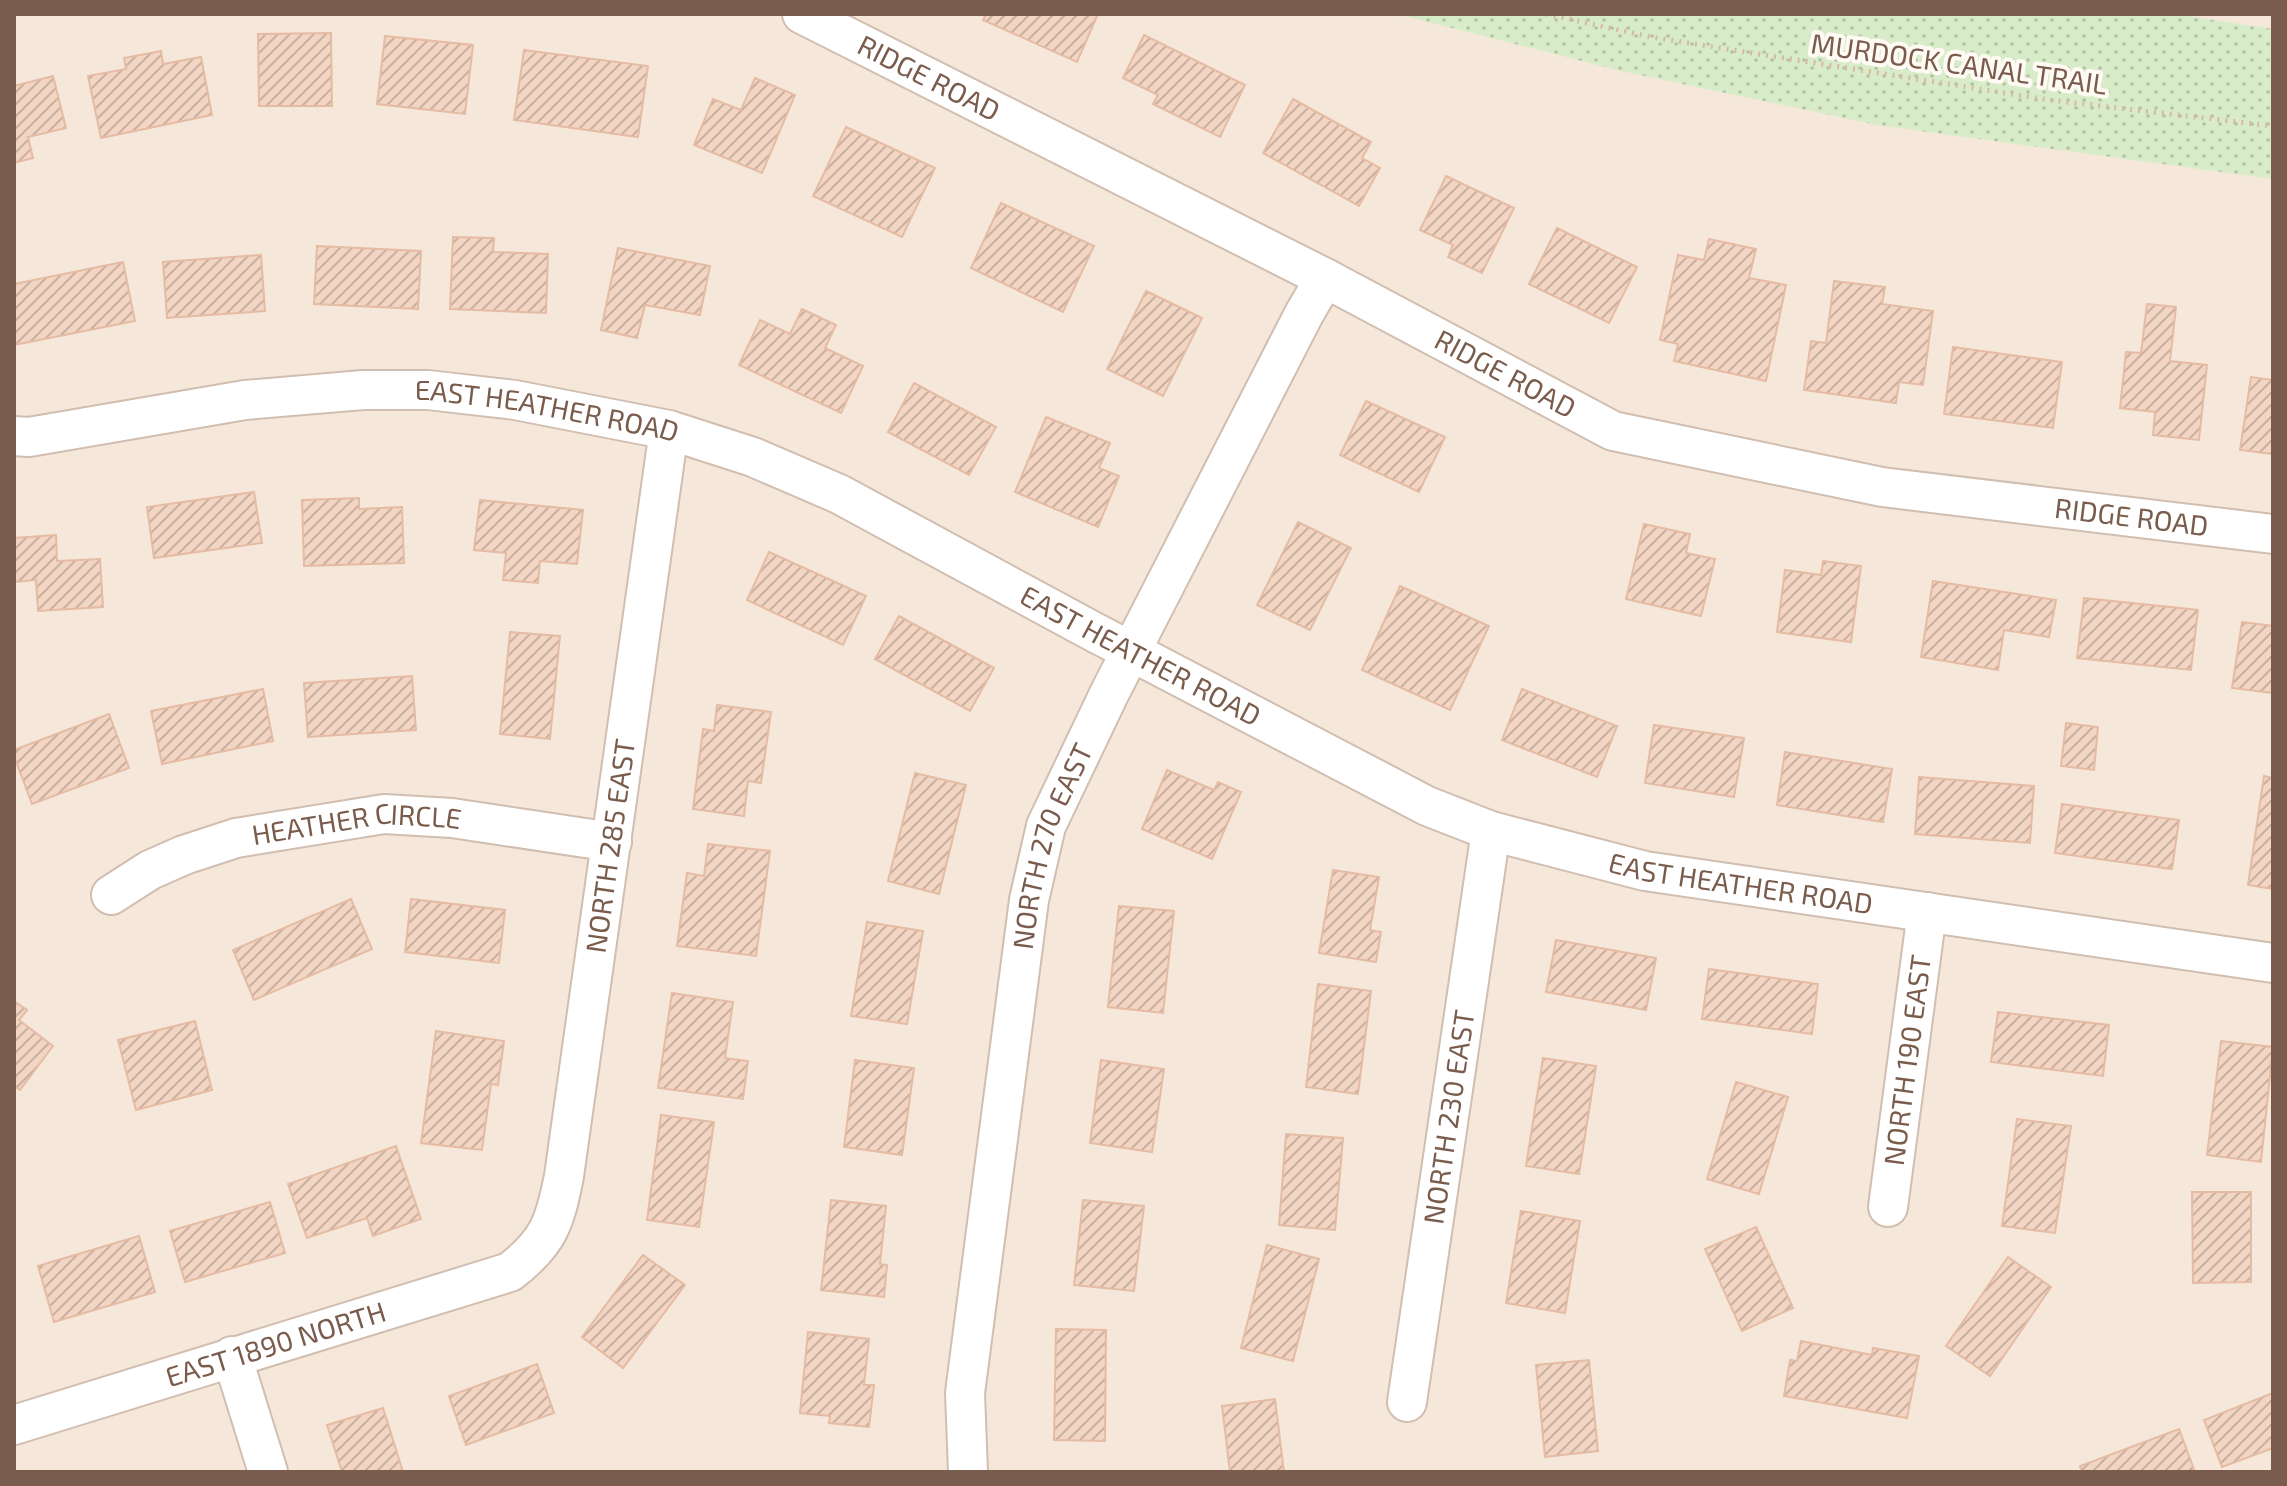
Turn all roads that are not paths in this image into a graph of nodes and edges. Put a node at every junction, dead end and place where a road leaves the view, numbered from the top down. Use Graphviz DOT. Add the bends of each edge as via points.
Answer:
graph roads {
  1 [pos="802,14"];
  2 [pos="1325,278"];
  3 [pos="669,430"];
  4 [pos="14,436"];
  5 [pos="2273,534"];
  6 [pos="1131,651"];
  7 [pos="1491,831"];
  8 [pos="612,842"];
  9 [pos="111,895"];
  10 [pos="1927,912"];
  11 [pos="2273,963"];
  12 [pos="1888,1207"];
  13 [pos="532,1255"];
  14 [pos="232,1356"];
  15 [pos="1407,1402"];
  16 [pos="14,1425"];
  17 [pos="268,1472"];
  18 [pos="968,1472"];
  1 -- 2 [label="street, RIDGE ROAD"];
  2 -- 5 [label="street, RIDGE ROAD" via="1613,431 1882,487"];
  2 -- 6 [label="street, NORTH 270 EAST"];
  3 -- 4 [label="street, EAST HEATHER ROAD" via="539,403 428,390 363,390 245,400"];
  3 -- 6 [label="street, EAST HEATHER ROAD" via="753,457 839,494"];
  3 -- 8 [label="street, NORTH 285 EAST"];
  6 -- 7 [label="street, EAST HEATHER ROAD" via="1427,806"];
  6 -- 18 [label="street, NORTH 270 EAST" via="1046,826 1029,900 965,1393"];
  7 -- 10 [label="street, EAST HEATHER ROAD" via="1645,871"];
  7 -- 15 [label="street, NORTH 230 EAST"];
  8 -- 9 [label="street, HEATHER CIRCLE" via="452,818 384,814 236,838 150,870"];
  8 -- 13 [label="street, NORTH 285 EAST" via="564,1176 547,1235"];
  10 -- 11 [label="street, EAST HEATHER ROAD"];
  10 -- 12 [label="street, NORTH 190 EAST"];
  13 -- 14 [label="street, EAST 1890 NORTH" via="510,1272"];
  14 -- 16 [label="street, EAST 1890 NORTH"];
  14 -- 17 [label="street"];
}
